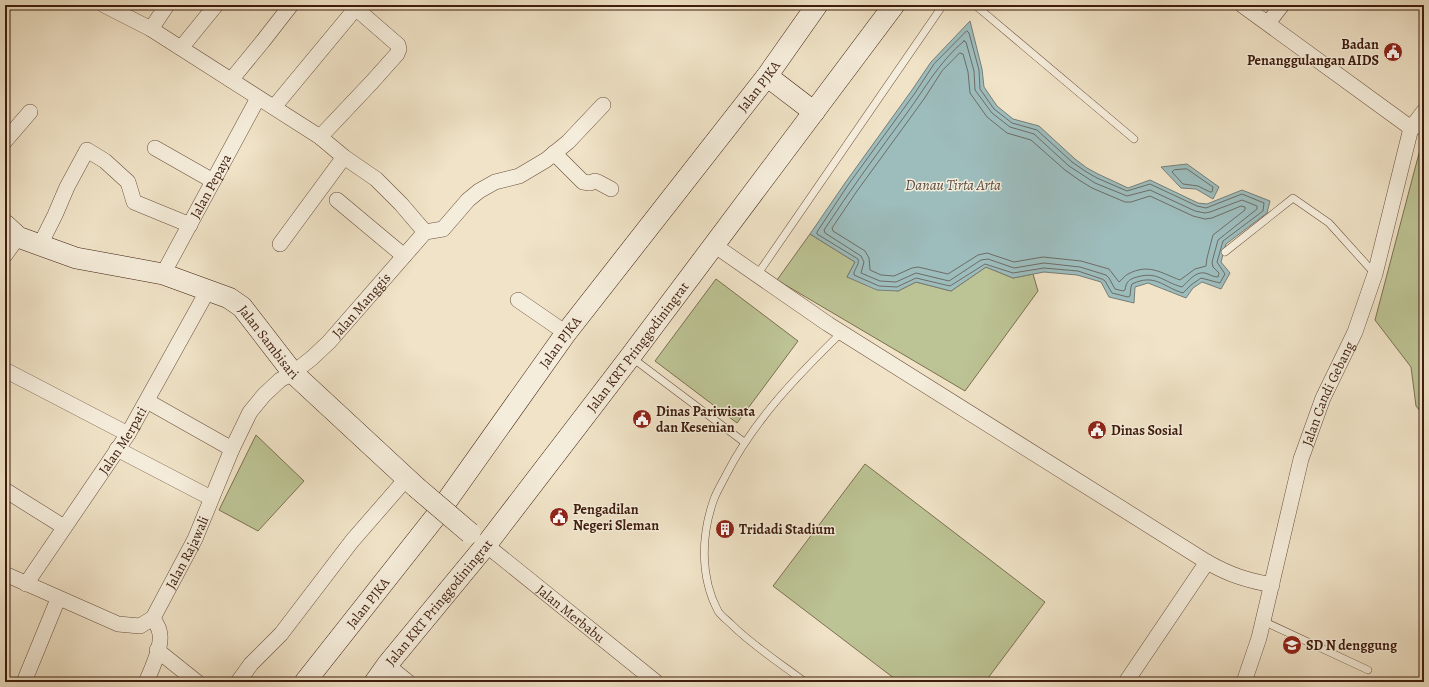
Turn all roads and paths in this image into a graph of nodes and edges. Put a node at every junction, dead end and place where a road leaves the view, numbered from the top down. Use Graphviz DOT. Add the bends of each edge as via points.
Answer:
graph roads {
  1 [pos="104,5"];
  2 [pos="167,5"];
  3 [pos="216,5"];
  4 [pos="291,5"];
  5 [pos="817,5"];
  6 [pos="894,5"];
  7 [pos="943,5"];
  8 [pos="975,5"];
  9 [pos="1242,5"];
  10 [pos="1282,5"];
  11 [pos="354,7"];
  12 [pos="1268,24"];
  13 [pos="150,29"];
  14 [pos="181,48"];
  15 [pos="767,76"];
  16 [pos="231,80"];
  17 [pos="258,98"];
  18 [pos="602,105"];
  19 [pos="274,107"];
  20 [pos="1424,111"];
  21 [pos="30,112"];
  22 [pos="814,112"];
  23 [pos="1418,130"];
  24 [pos="320,137"];
  25 [pos="1134,139"];
  26 [pos="5,141"];
  27 [pos="154,148"];
  28 [pos="554,153"];
  29 [pos="344,157"];
  30 [pos="213,181"];
  31 [pos="611,189"];
  32 [pos="337,200"];
  33 [pos="190,225"];
  34 [pos="11,231"];
  35 [pos="424,232"];
  36 [pos="280,244"];
  37 [pos="40,245"];
  38 [pos="714,245"];
  39 [pos="1225,252"];
  40 [pos="5,255"];
  41 [pos="404,256"];
  42 [pos="163,274"];
  43 [pos="1375,274"];
  44 [pos="757,275"];
  45 [pos="208,290"];
  46 [pos="518,300"];
  47 [pos="842,332"];
  48 [pos="566,333"];
  49 [pos="630,356"];
  50 [pos="5,370"];
  51 [pos="293,373"];
  52 [pos="147,401"];
  53 [pos="128,434"];
  54 [pos="744,442"];
  55 [pos="232,449"];
  56 [pos="118,450"];
  57 [pos="411,483"];
  58 [pos="5,490"];
  59 [pos="211,498"];
  60 [pos="64,527"];
  61 [pos="478,539"];
  62 [pos="1207,562"];
  63 [pos="5,574"];
  64 [pos="26,584"];
  65 [pos="1272,585"];
  66 [pos="58,599"];
  67 [pos="153,618"];
  68 [pos="1263,621"];
  69 [pos="158,650"];
  70 [pos="387,665"];
  71 [pos="1368,670"];
  72 [pos="24,682"];
  73 [pos="146,682"];
  74 [pos="197,682"];
  75 [pos="238,682"];
  76 [pos="305,682"];
  77 [pos="375,682"];
  78 [pos="408,682"];
  79 [pos="656,682"];
  80 [pos="805,682"];
  81 [pos="1126,682"];
  82 [pos="1244,682"];
  1 -- 13 [label="street"];
  2 -- 13 [label="street"];
  3 -- 14 [label="street"];
  4 -- 16 [label="street"];
  5 -- 15 [label="main road, Jalan PJKA"];
  6 -- 22 [label="main road, Jalan KRT Pringgodiningrat"];
  7 -- 44 [label="lane"];
  8 -- 25 [label="lane"];
  9 -- 12 [label="street"];
  10 -- 12 [label="street"];
  11 -- 19 [label="street"];
  11 -- 24 [label="street" via="398,45 399,49"];
  12 -- 23 [label="street"];
  13 -- 14 [label="street"];
  14 -- 16 [label="street"];
  15 -- 22 [label="main road"];
  15 -- 48 [label="main road, Jalan PJKA"];
  16 -- 17 [label="street"];
  17 -- 19 [label="street"];
  17 -- 30 [label="street, Jalan Pepaya"];
  18 -- 28 [label="street" via="568,142"];
  19 -- 24 [label="street"];
  20 -- 23 [label="street, Jalan Candi Gebang"];
  21 -- 26 [label="street"];
  22 -- 38 [label="main road, Jalan KRT Pringgodiningrat"];
  23 -- 43 [label="street, Jalan Candi Gebang"];
  24 -- 29 [label="street"];
  27 -- 30 [label="street"];
  28 -- 31 [label="street" via="583,182 595,181"];
  28 -- 35 [label="street" via="519,176 495,182 479,191 443,229"];
  29 -- 35 [label="street" via="376,179"];
  29 -- 36 [label="street"];
  30 -- 33 [label="street, Jalan Pepaya"];
  32 -- 41 [label="street"];
  33 -- 37 [label="street" via="134,202 128,182 105,161 87,150"];
  33 -- 42 [label="street, Jalan Pepaya"];
  34 -- 37 [label="main road, Jalan Sambisari"];
  34 -- 40 [label="street"];
  35 -- 41 [label="street, Jalan Manggis"];
  37 -- 42 [label="main road, Jalan Sambisari" via="76,258"];
  38 -- 44 [label="street"];
  38 -- 49 [label="main road, Jalan KRT Pringgodiningrat"];
  39 -- 43 [label="lane" via="1294,198 1329,223"];
  41 -- 51 [label="street, Jalan Manggis" via="328,342"];
  42 -- 45 [label="main road, Jalan Sambisari"];
  43 -- 65 [label="street, Jalan Candi Gebang" via="1355,332 1310,431 1301,459"];
  44 -- 47 [label="street"];
  45 -- 51 [label="main road, Jalan Sambisari" via="229,298 242,307"];
  45 -- 52 [label="street, Jalan Merpati"];
  46 -- 48 [label="street"];
  47 -- 54 [label="lane" via="789,386"];
  47 -- 62 [label="street"];
  48 -- 76 [label="main road, Jalan PJKA" via="436,516"];
  49 -- 54 [label="lane"];
  49 -- 61 [label="main road, Jalan KRT Pringgodiningrat"];
  50 -- 53 [label="street"];
  51 -- 55 [label="street, Jalan Rajawali" via="280,380 250,412"];
  51 -- 57 [label="main road, Jalan Sambisari"];
  52 -- 53 [label="street, Jalan Merpati"];
  52 -- 55 [label="street"];
  53 -- 56 [label="street, Jalan Merpati"];
  54 -- 80 [label="lane" via="714,498 708,518 704,550 711,593 719,612 736,629"];
  55 -- 59 [label="street, Jalan Rajawali"];
  56 -- 59 [label="street"];
  56 -- 60 [label="street, Jalan Merpati"];
  57 -- 61 [label="main road, Jalan Sambisari, bridge"];
  57 -- 75 [label="street" via="352,541 281,634 251,664"];
  58 -- 60 [label="street"];
  59 -- 67 [label="street, Jalan Rajawali" via="195,539"];
  60 -- 64 [label="street, Jalan Merpati"];
  61 -- 70 [label="main road, Jalan KRT Pringgodiningrat"];
  61 -- 79 [label="street, Jalan Merbabu"];
  62 -- 65 [label="street" via="1229,574"];
  62 -- 81 [label="street"];
  63 -- 64 [label="street"];
  64 -- 66 [label="street"];
  65 -- 68 [label="street, Jalan Candi Gebang"];
  66 -- 67 [label="street" via="118,624 140,626"];
  66 -- 72 [label="street"];
  67 -- 69 [label="street" via="159,630"];
  68 -- 71 [label="lane"];
  68 -- 82 [label="street, Jalan Candi Gebang"];
  69 -- 73 [label="street"];
  69 -- 74 [label="street"];
  70 -- 77 [label="main road, Jalan KRT Pringgodiningrat"];
  70 -- 78 [label="street"];
}
